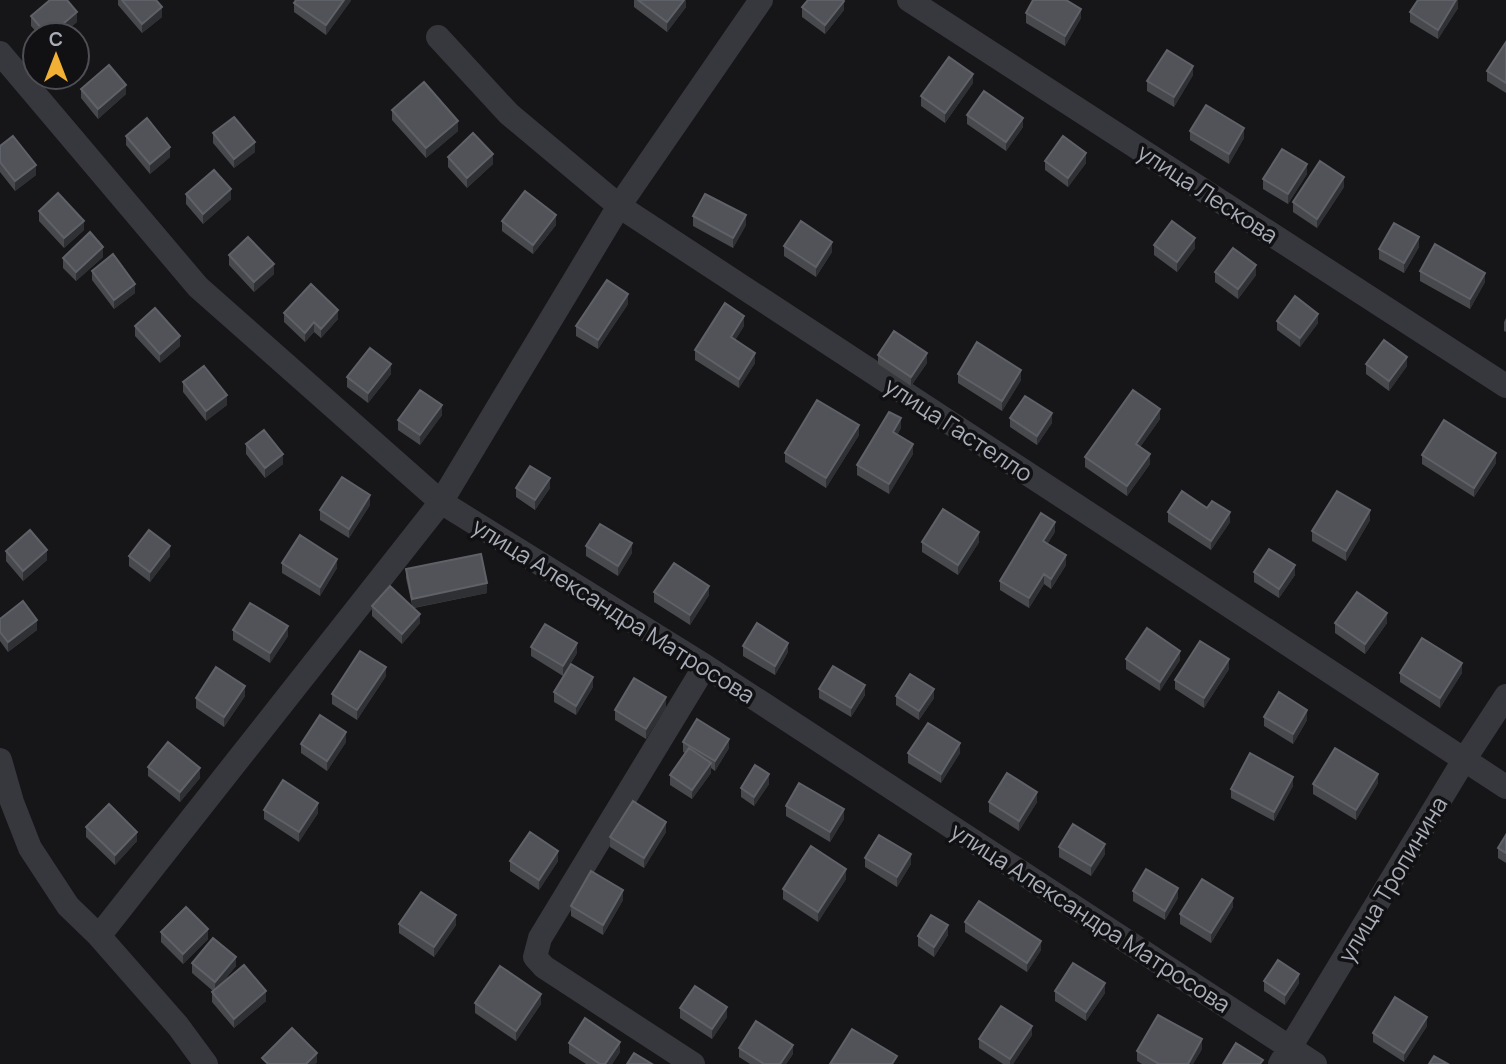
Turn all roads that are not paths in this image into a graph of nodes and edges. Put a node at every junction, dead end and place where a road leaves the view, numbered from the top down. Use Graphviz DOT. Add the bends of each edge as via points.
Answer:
graph roads {
  1 [pos="761,0"];
  2 [pos="909,0"];
  3 [pos="438,37"];
  4 [pos="0,53"];
  5 [pos="619,206"];
  6 [pos="1506,386"];
  7 [pos="441,502"];
  8 [pos="705,666"];
  9 [pos="1506,696"];
  10 [pos="0,760"];
  11 [pos="1464,760"];
  12 [pos="1506,788"];
  13 [pos="99,936"];
  14 [pos="1285,1056"];
  15 [pos="206,1064"];
  16 [pos="693,1064"];
  17 [pos="1315,1064"];
  1 -- 5 [label="street"];
  2 -- 6 [label="street, улица Лескова"];
  3 -- 5 [label="street, улица Гастелло" via="509,114"];
  4 -- 7 [label="street, улица Александра Матросова" via="198,287"];
  5 -- 7 [label="street"];
  5 -- 11 [label="street, улица Гастелло"];
  7 -- 8 [label="street, улица Александра Матросова"];
  7 -- 13 [label="street"];
  8 -- 14 [label="street, улица Александра Матросова"];
  8 -- 16 [label="street" via="540,938 535,957"];
  9 -- 11 [label="street, улица Тропинина"];
  10 -- 13 [label="street" via="30,848 68,906"];
  11 -- 12 [label="street, улица Гастелло"];
  11 -- 14 [label="street, улица Тропинина"];
  13 -- 15 [label="street"];
  14 -- 17 [label="street, улица Александра Матросова"];
}
